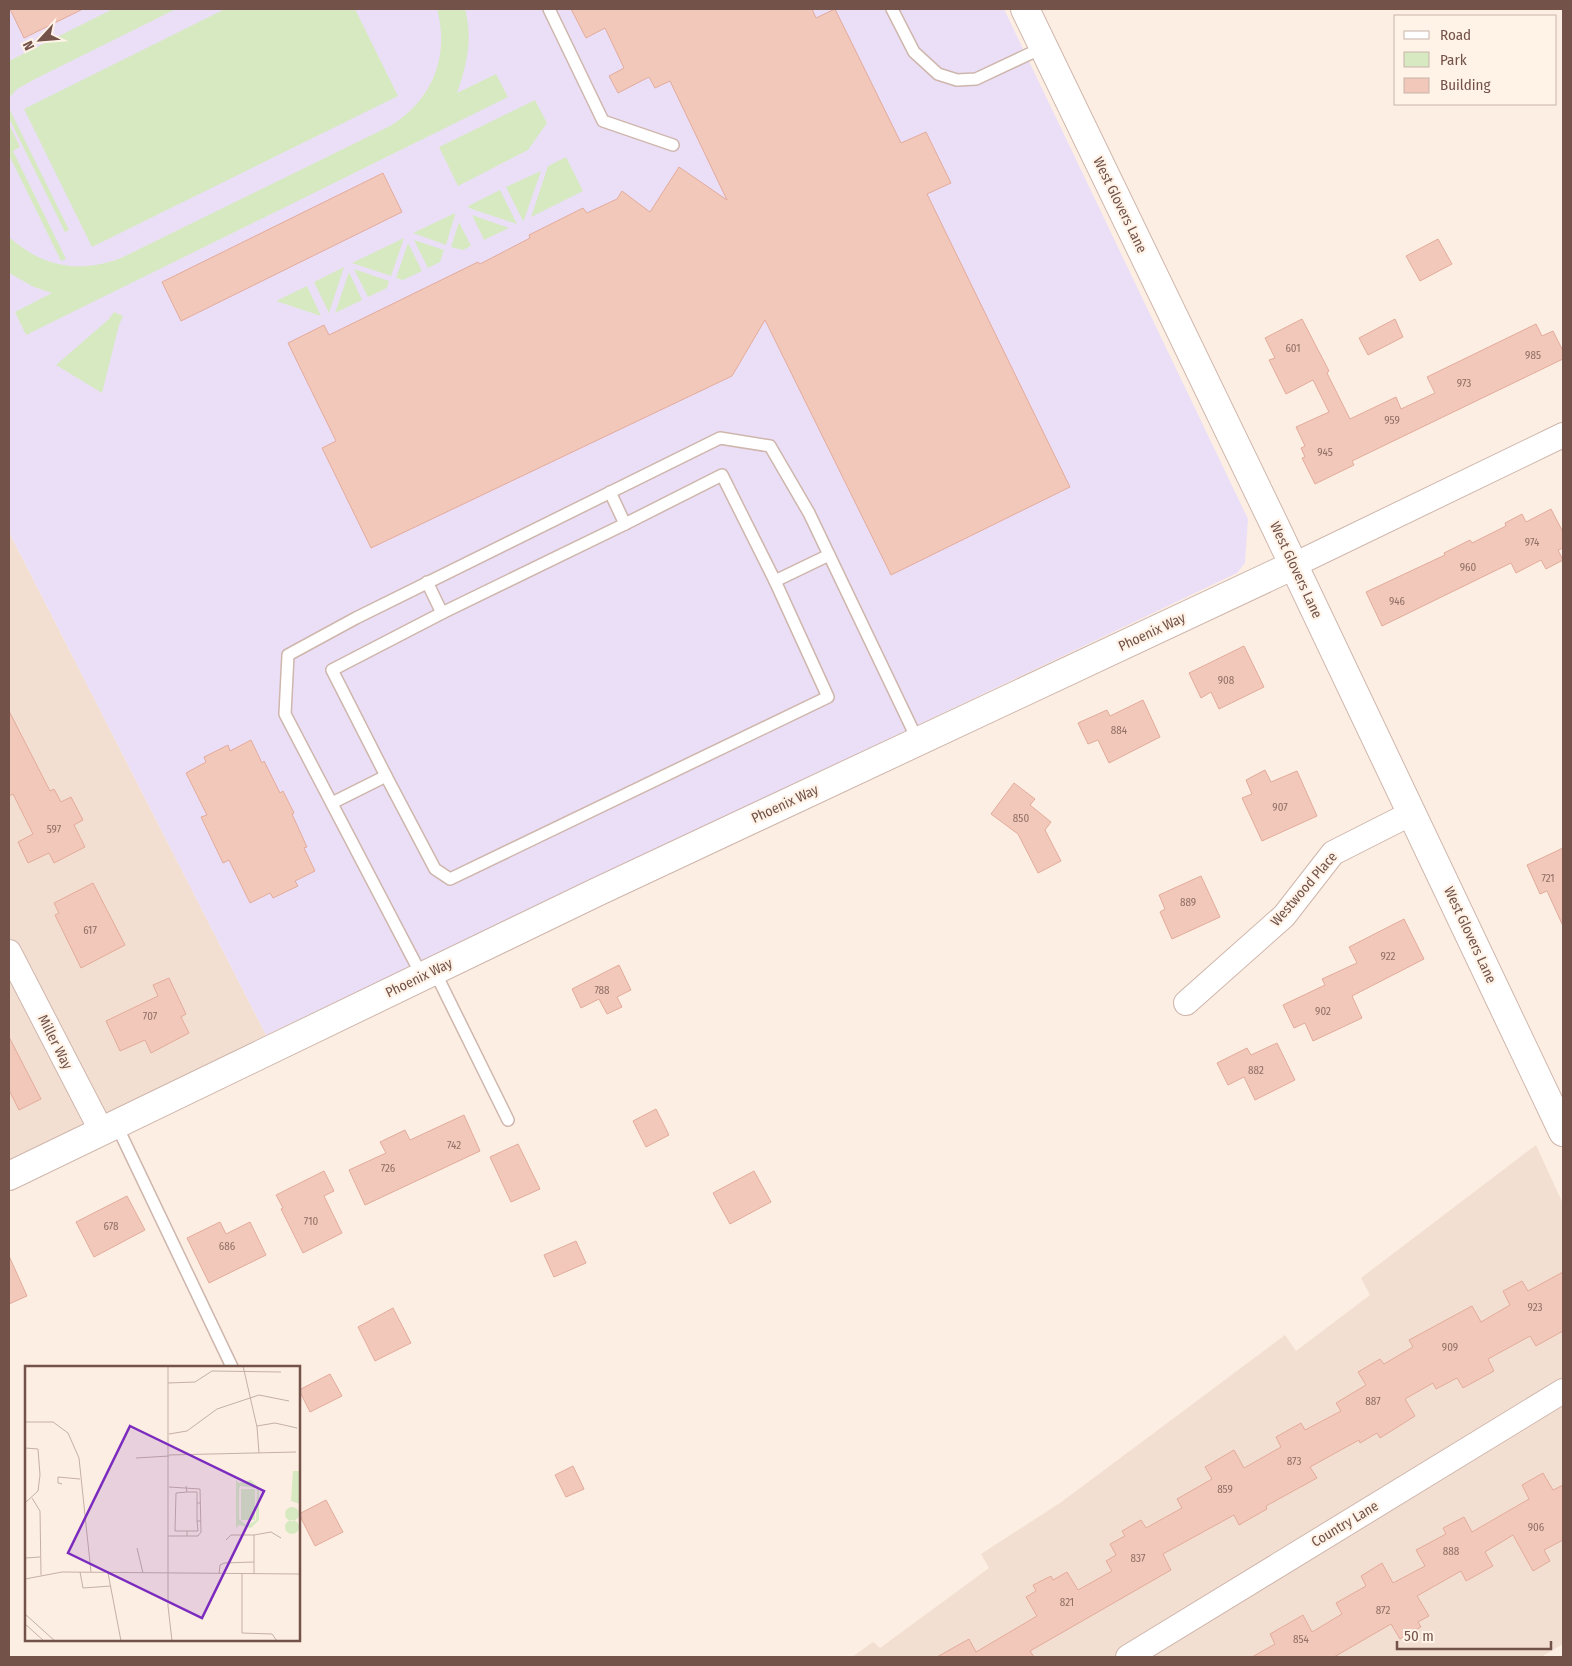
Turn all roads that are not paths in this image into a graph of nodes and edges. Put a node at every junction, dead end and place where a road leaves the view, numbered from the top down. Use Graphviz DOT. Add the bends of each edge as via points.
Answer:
graph roads {
  1 [pos="549,9"];
  2 [pos="892,9"];
  3 [pos="1025,9"];
  4 [pos="1044,47"];
  5 [pos="673,145"];
  6 [pos="1563,435"];
  7 [pos="610,492"];
  8 [pos="625,524"];
  9 [pos="829,555"];
  10 [pos="1294,565"];
  11 [pos="775,581"];
  12 [pos="427,582"];
  13 [pos="442,614"];
  14 [pos="918,741"];
  15 [pos="386,776"];
  16 [pos="332,803"];
  17 [pos="1412,813"];
  18 [pos="9,952"];
  19 [pos="428,973"];
  20 [pos="1186,1003"];
  21 [pos="508,1120"];
  22 [pos="109,1128"];
  23 [pos="1563,1132"];
  24 [pos="9,1176"];
  25 [pos="231,1366"];
  26 [pos="1563,1391"];
  27 [pos="1128,1657"];
  1 -- 5 [label="lane" via="603,121"];
  2 -- 4 [label="lane" via="914,52 938,74 957,80 976,79"];
  3 -- 4 [label="street, West Glovers Lane"];
  4 -- 10 [label="street, West Glovers Lane"];
  6 -- 10 [label="street, Phoenix Way"];
  7 -- 8 [label="lane"];
  7 -- 9 [label="lane" via="720,438 770,446"];
  7 -- 12 [label="lane"];
  8 -- 11 [label="lane" via="722,475"];
  8 -- 13 [label="lane"];
  9 -- 11 [label="lane"];
  9 -- 14 [label="lane"];
  10 -- 14 [label="street, Phoenix Way"];
  10 -- 17 [label="street, West Glovers Lane"];
  11 -- 15 [label="lane" via="828,697 450,879 435,869"];
  12 -- 13 [label="lane"];
  12 -- 16 [label="lane" via="288,655 285,714"];
  13 -- 15 [label="lane" via="332,670"];
  14 -- 19 [label="street, Phoenix Way"];
  15 -- 16 [label="lane"];
  16 -- 19 [label="lane"];
  17 -- 20 [label="street, Westwood Place" via="1333,853 1284,916"];
  17 -- 23 [label="street, West Glovers Lane"];
  18 -- 22 [label="street, Miller Way"];
  19 -- 21 [label="lane"];
  19 -- 22 [label="street, Phoenix Way"];
  22 -- 24 [label="street, Phoenix Way"];
  22 -- 25 [label="lane"];
  26 -- 27 [label="street, Country Lane"];
}
